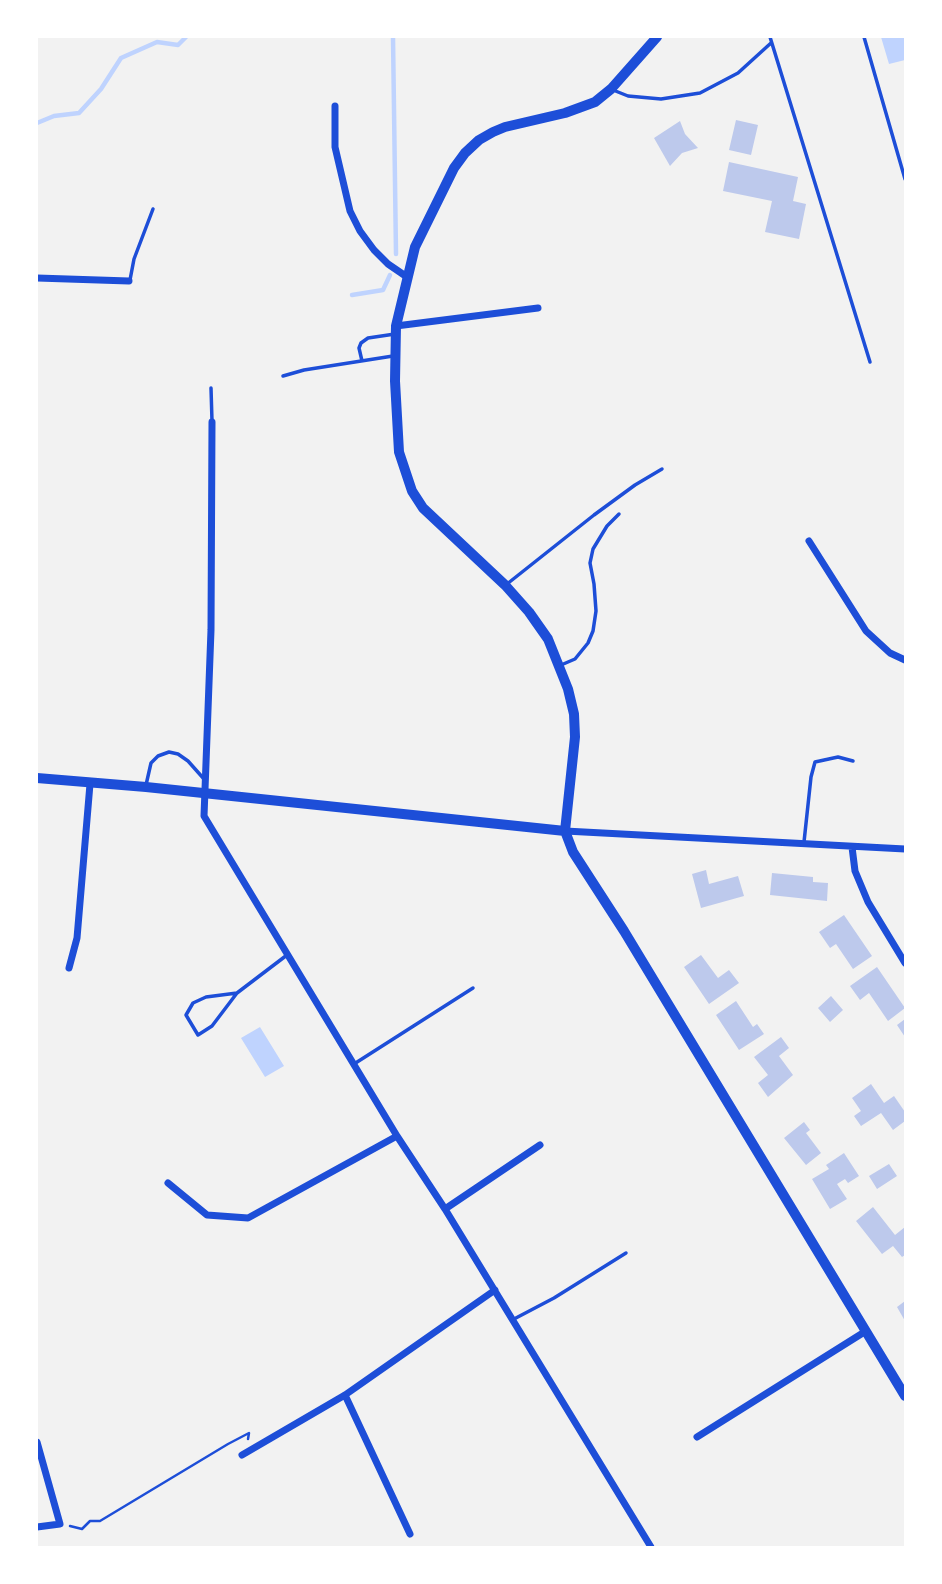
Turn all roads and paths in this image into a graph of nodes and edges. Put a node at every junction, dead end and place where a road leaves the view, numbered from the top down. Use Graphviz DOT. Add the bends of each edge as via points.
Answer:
graph roads {
  1 [pos="657,37"];
  2 [pos="769,37"];
  3 [pos="864,37"];
  4 [pos="771,43"];
  5 [pos="611,89"];
  6 [pos="335,106"];
  7 [pos="905,178"];
  8 [pos="153,209"];
  9 [pos="407,277"];
  10 [pos="37,278"];
  11 [pos="129,281"];
  12 [pos="538,308"];
  13 [pos="396,330"];
  14 [pos="395,356"];
  15 [pos="362,361"];
  16 [pos="870,362"];
  17 [pos="283,376"];
  18 [pos="211,388"];
  19 [pos="212,422"];
  20 [pos="662,469"];
  21 [pos="619,514"];
  22 [pos="809,541"];
  23 [pos="505,586"];
  24 [pos="905,660"];
  25 [pos="559,666"];
  26 [pos="853,761"];
  27 [pos="37,778"];
  28 [pos="206,781"];
  29 [pos="90,784"];
  30 [pos="146,787"];
  31 [pos="204,794"];
  32 [pos="565,831"];
  33 [pos="804,844"];
  34 [pos="852,847"];
  35 [pos="905,849"];
  36 [pos="287,954"];
  37 [pos="905,963"];
  38 [pos="69,968"];
  39 [pos="473,988"];
  40 [pos="237,993"];
  41 [pos="354,1064"];
  42 [pos="397,1136"];
  43 [pos="540,1145"];
  44 [pos="168,1183"];
  45 [pos="445,1209"];
  46 [pos="626,1253"];
  47 [pos="495,1290"];
  48 [pos="512,1320"];
  49 [pos="866,1331"];
  50 [pos="345,1395"];
  51 [pos="905,1396"];
  52 [pos="697,1437"];
  53 [pos="248,1439"];
  54 [pos="37,1443"];
  55 [pos="242,1455"];
  56 [pos="60,1524"];
  57 [pos="37,1527"];
  58 [pos="410,1534"];
  59 [pos="652,1547"];
  1 -- 5 [label="street"];
  2 -- 4 [label="lane"];
  3 -- 7 [label="lane"];
  4 -- 5 [label="lane" via="738,73 701,93 661,99 628,96"];
  4 -- 16 [label="lane"];
  5 -- 9 [label="street" via="595,102 505,127 479,140 465,153 437,198"];
  6 -- 9 [label="street" via="335,147 350,211 374,250"];
  8 -- 11 [label="lane"];
  9 -- 13 [label="street"];
  10 -- 11 [label="street"];
  12 -- 13 [label="street"];
  13 -- 14 [label="street"];
  13 -- 15 [label="lane" via="361,343"];
  14 -- 15 [label="lane"];
  14 -- 23 [label="street" via="399,452 412,491 423,508"];
  15 -- 17 [label="lane"];
  18 -- 19 [label="lane"];
  19 -- 28 [label="street"];
  20 -- 23 [label="lane" via="614,500"];
  21 -- 25 [label="lane" via="593,549 593,631 575,659"];
  22 -- 24 [label="street" via="866,631"];
  23 -- 25 [label="street" via="548,639"];
  25 -- 32 [label="street" via="574,713 575,737"];
  26 -- 33 [label="lane" via="838,757 815,762"];
  27 -- 29 [label="street"];
  28 -- 30 [label="lane" via="188,761 169,752 150,764"];
  28 -- 31 [label="street"];
  29 -- 30 [label="street"];
  29 -- 38 [label="street" via="77,938"];
  30 -- 31 [label="street"];
  31 -- 32 [label="street"];
  31 -- 36 [label="street" via="204,816"];
  32 -- 33 [label="street"];
  32 -- 49 [label="street" via="573,852"];
  33 -- 34 [label="street"];
  34 -- 35 [label="street"];
  34 -- 37 [label="street" via="855,871 868,902"];
  36 -- 40 [label="lane"];
  36 -- 41 [label="street"];
  39 -- 41 [label="lane"];
  40 -- 40 [label="lane" via="212,1026 198,1035 186,1015 193,1003 206,996"];
  41 -- 42 [label="street"];
  42 -- 44 [label="street" via="248,1218 207,1214"];
  42 -- 45 [label="street"];
  43 -- 45 [label="street"];
  45 -- 47 [label="street"];
  46 -- 48 [label="lane"];
  47 -- 48 [label="street"];
  47 -- 50 [label="street"];
  48 -- 59 [label="street"];
  49 -- 51 [label="street"];
  49 -- 52 [label="street"];
  50 -- 55 [label="street"];
  50 -- 58 [label="street"];
  53 -- 56 [label="path" via="250,1433 100,1521 90,1521 82,1529"];
  54 -- 56 [label="street"];
  56 -- 57 [label="street"];
}
